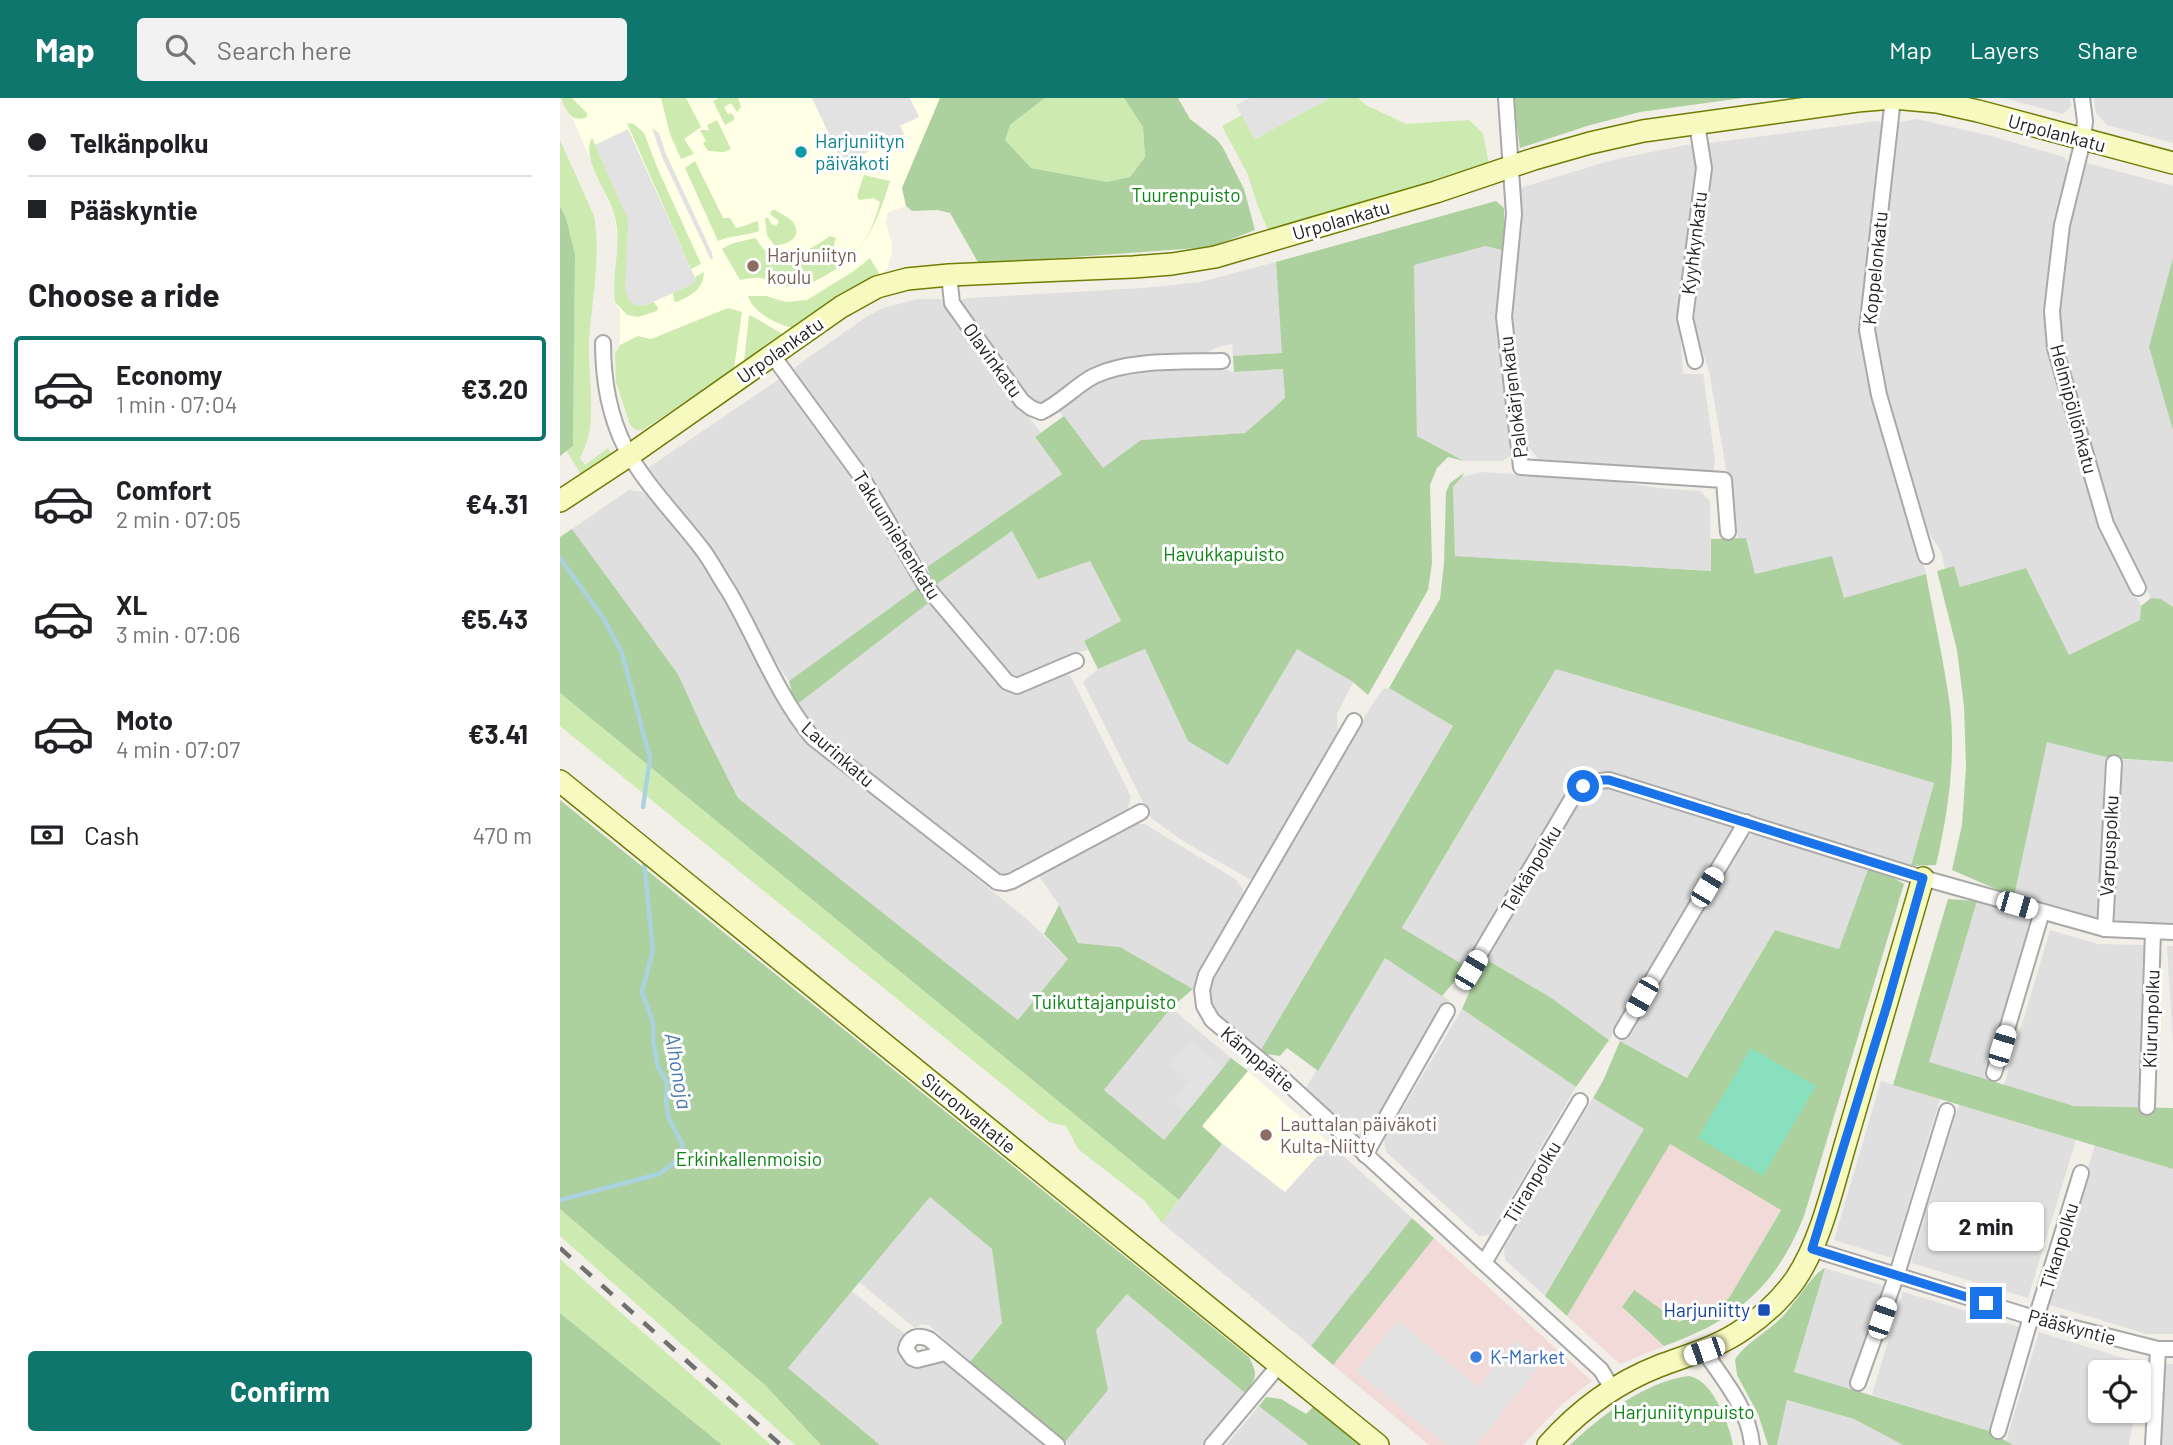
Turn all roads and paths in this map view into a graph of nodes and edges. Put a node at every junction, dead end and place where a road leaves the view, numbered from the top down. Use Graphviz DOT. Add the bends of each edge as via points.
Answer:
graph roads {
  1 [pos="1506,98"];
  2 [pos="1893,98"];
  3 [pos="2082,98"];
  4 [pos="1697,124"];
  5 [pos="2083,139"];
  6 [pos="2173,163"];
  7 [pos="1511,167"];
  8 [pos="949,275"];
  9 [pos="603,343"];
  10 [pos="774,356"];
  11 [pos="1222,360"];
  12 [pos="1695,361"];
  13 [pos="631,456"];
  14 [pos="560,501"];
  15 [pos="1728,532"];
  16 [pos="1926,556"];
  17 [pos="2138,589"];
  18 [pos="1076,661"];
  19 [pos="1354,720"];
  20 [pos="2114,763"];
  21 [pos="560,781"];
  22 [pos="1141,812"];
  23 [pos="1746,822"];
  24 [pos="1923,878"];
  25 [pos="2042,912"];
  26 [pos="2105,929"];
  27 [pos="2153,932"];
  28 [pos="2173,932"];
  29 [pos="1471,970"];
  30 [pos="1447,1011"];
  31 [pos="1622,1031"];
  32 [pos="1994,1073"];
  33 [pos="1580,1101"];
  34 [pos="2147,1107"];
  35 [pos="1947,1111"];
  36 [pos="1365,1155"];
  37 [pos="2081,1173"];
  38 [pos="1812,1249"];
  39 [pos="1484,1263"];
  40 [pos="1897,1274"];
  41 [pos="2033,1317"];
  42 [pos="2166,1349"];
  43 [pos="1704,1351"];
  44 [pos="946,1353"];
  45 [pos="1280,1364"];
  46 [pos="1858,1383"];
  47 [pos="1613,1390"];
  48 [pos="1998,1432"];
  49 [pos="1057,1445"];
  50 [pos="1212,1445"];
  51 [pos="1378,1445"];
  52 [pos="1548,1445"];
  53 [pos="1752,1445"];
  54 [pos="2152,1445"];
  1 -- 7 [label="street"];
  2 -- 4 [label="main road, Urpolankatu"];
  2 -- 5 [label="main road, Urpolankatu" via="1937,102"];
  2 -- 16 [label="street, Koppelonkatu" via="1867,330 1879,395"];
  3 -- 5 [label="street, Helmipöllönkatu"];
  4 -- 7 [label="main road, Urpolankatu" via="1590,143"];
  4 -- 12 [label="street, Kyyhkynkatu" via="1704,168 1685,318"];
  5 -- 6 [label="main road, Urpolankatu"];
  5 -- 17 [label="street, Helmipöllönkatu" via="2062,225 2052,312 2054,348 2106,524"];
  7 -- 8 [label="main road, Urpolankatu" via="1215,257 1133,267"];
  7 -- 15 [label="street, Palokärjenkatu" via="1514,214 1504,317 1521,467 1724,480"];
  8 -- 10 [label="main road, Urpolankatu" via="877,287"];
  8 -- 11 [label="street, Olavinkatu" via="952,303 1023,401 1041,412 1090,378 1116,367"];
  9 -- 13 [label="street, Laurinkatu" via="608,396"];
  10 -- 13 [label="main road, Urpolankatu"];
  10 -- 18 [label="street, Takuumiehenkatu" via="863,479 925,585 1007,682 1017,686"];
  13 -- 14 [label="main road, Urpolankatu"];
  13 -- 22 [label="street, Laurinkatu" via="704,551 795,717 813,738 997,882 1012,881"];
  19 -- 36 [label="street, Kämppätie" via="1206,975 1202,990 1212,1020"];
  20 -- 26 [label="street, Varpuspolku"];
  21 -- 45 [label="main road, Siuronvaltatie"];
  23 -- 24 [label="street, Telkänpolku"];
  23 -- 29 [label="street, Telkänpolku" via="1609,780 1583,786"];
  23 -- 31 [label="street"];
  24 -- 25 [label="street, Telkänpolku"];
  24 -- 38 [label="main road"];
  25 -- 26 [label="street, Telkänpolku"];
  25 -- 32 [label="street"];
  26 -- 27 [label="street, Telkänpolku"];
  27 -- 28 [label="street, Telkänpolku"];
  27 -- 34 [label="street, Kiurunpolku"];
  30 -- 36 [label="street"];
  33 -- 39 [label="street, Tiiranpolku"];
  35 -- 40 [label="street"];
  36 -- 39 [label="street, Kämppätie"];
  37 -- 41 [label="street, Tikanpolku"];
  38 -- 40 [label="street, Pääskyntie"];
  38 -- 43 [label="main road" via="1794,1281 1767,1310 1745,1329"];
  39 -- 47 [label="street, Kämppätie" via="1601,1370"];
  40 -- 41 [label="street, Pääskyntie"];
  40 -- 46 [label="street"];
  41 -- 42 [label="street, Pääskyntie"];
  41 -- 48 [label="street, Tikanpolku"];
  42 -- 54 [label="street"];
  43 -- 47 [label="main road" via="1657,1367"];
  43 -- 53 [label="street" via="1734,1393"];
  44 -- 49 [label="street"];
  45 -- 50 [label="street"];
  45 -- 51 [label="main road, Siuronvaltatie"];
  47 -- 52 [label="main road" via="1587,1406"];
}
